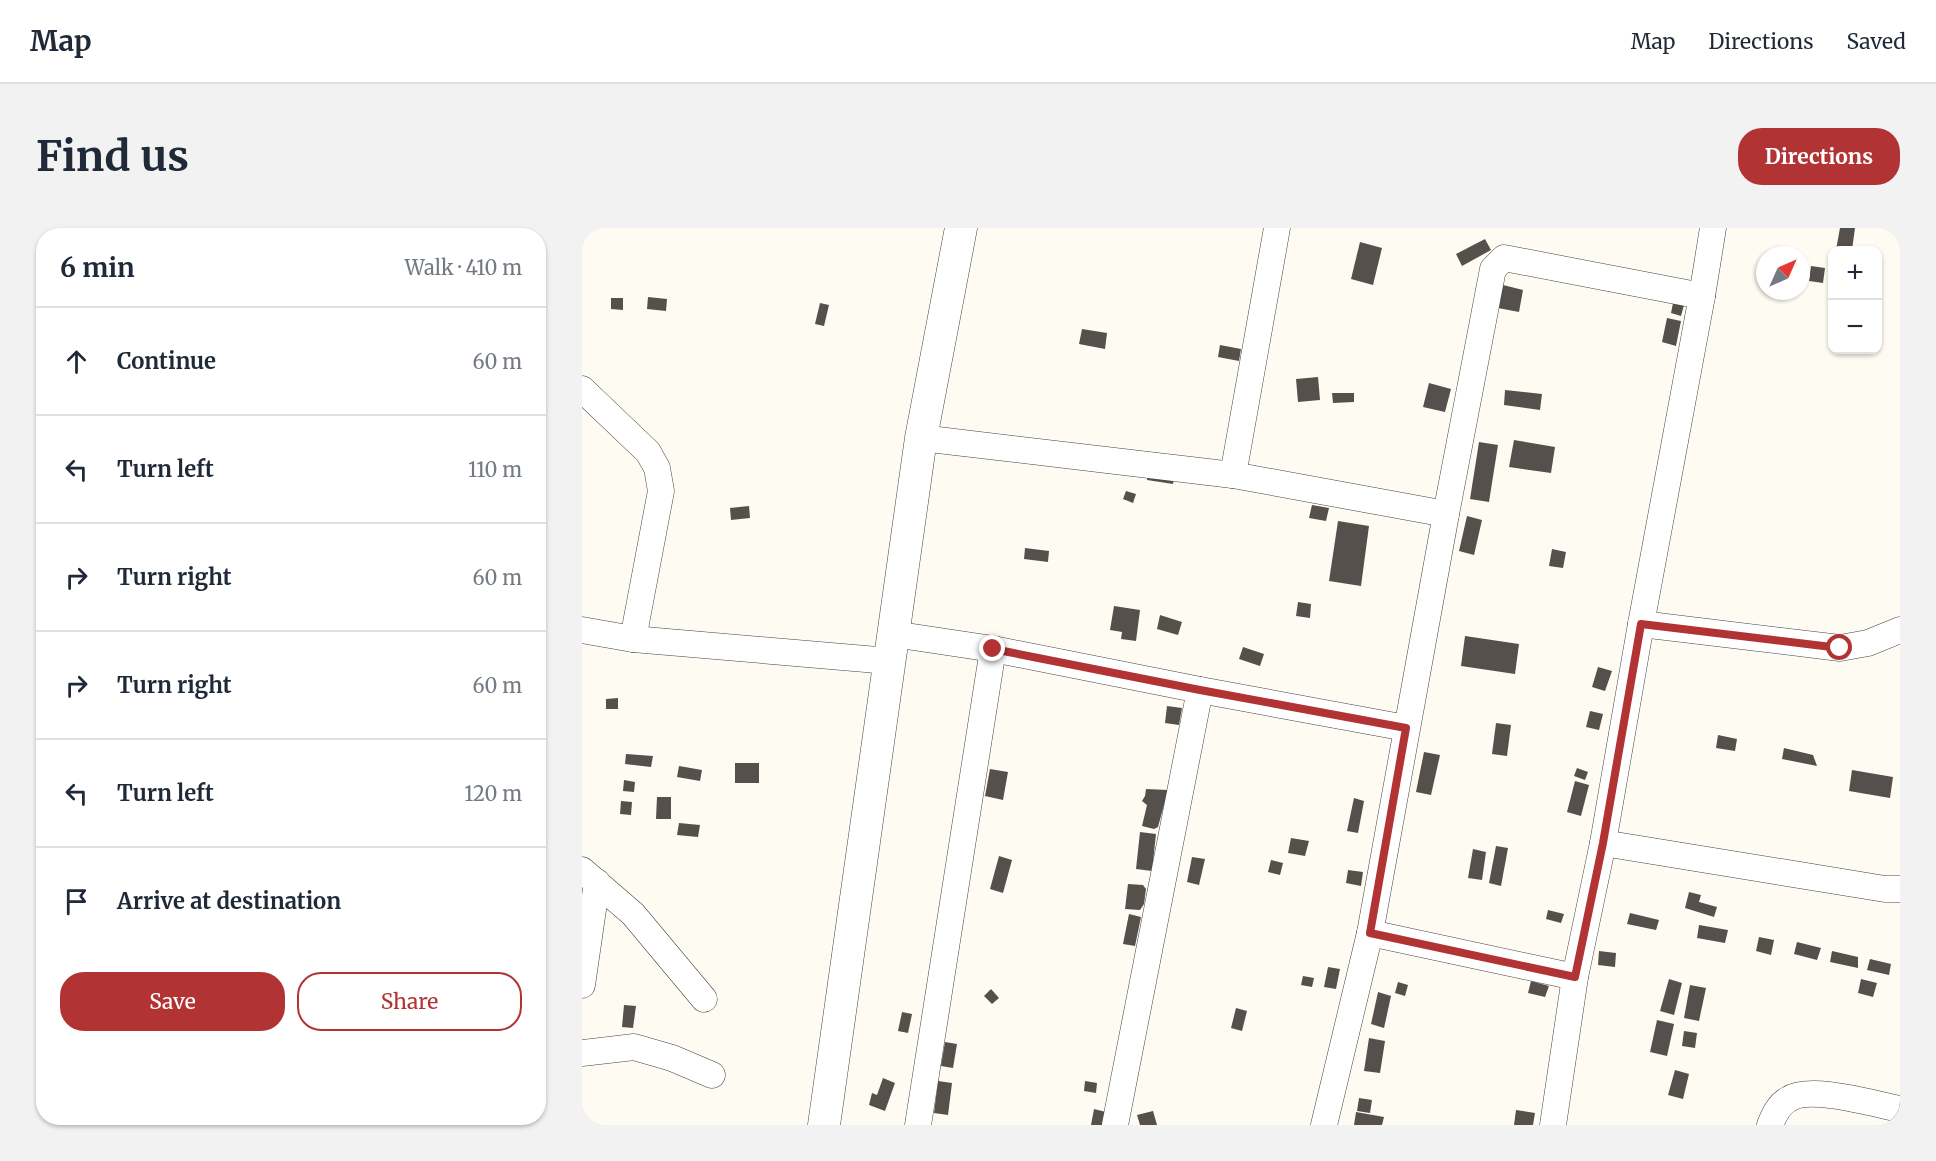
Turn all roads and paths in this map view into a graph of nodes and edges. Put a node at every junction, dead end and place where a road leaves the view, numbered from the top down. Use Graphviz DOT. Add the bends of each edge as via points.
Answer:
graph roads {
  1 [pos="962,228"];
  2 [pos="1277,228"];
  3 [pos="1713,228"];
  4 [pos="1702,296"];
  5 [pos="582,389"];
  6 [pos="921,438"];
  7 [pos="1233,475"];
  8 [pos="1446,514"];
  9 [pos="1641,624"];
  10 [pos="582,630"];
  11 [pos="1900,630"];
  12 [pos="633,639"];
  13 [pos="891,648"];
  14 [pos="993,649"];
  15 [pos="1200,690"];
  16 [pos="1406,728"];
  17 [pos="1603,843"];
  18 [pos="590,876"];
  19 [pos="1900,889"];
  20 [pos="1370,933"];
  21 [pos="1575,977"];
  22 [pos="582,985"];
  23 [pos="704,999"];
  24 [pos="582,1053"];
  25 [pos="712,1075"];
  26 [pos="1900,1109"];
  27 [pos="824,1125"];
  28 [pos="918,1125"];
  29 [pos="1115,1125"];
  30 [pos="1324,1125"];
  31 [pos="1553,1125"];
  32 [pos="1770,1125"];
  1 -- 6 [label="street"];
  2 -- 7 [label="street"];
  3 -- 4 [label="street"];
  4 -- 8 [label="street" via="1504,258 1493,268"];
  4 -- 9 [label="street"];
  5 -- 12 [label="street" via="648,452 657,468 661,491"];
  6 -- 7 [label="street"];
  6 -- 13 [label="street"];
  7 -- 8 [label="street"];
  8 -- 16 [label="street"];
  9 -- 11 [label="street" via="1840,648 1868,643"];
  9 -- 17 [label="street"];
  10 -- 12 [label="street"];
  12 -- 13 [label="street"];
  13 -- 14 [label="street"];
  13 -- 27 [label="street"];
  14 -- 15 [label="street"];
  14 -- 28 [label="street"];
  15 -- 16 [label="street"];
  15 -- 29 [label="street"];
  16 -- 20 [label="street"];
  17 -- 19 [label="street"];
  17 -- 21 [label="street"];
  18 -- 22 [label="street"];
  18 -- 23 [label="street" via="633,915"];
  20 -- 21 [label="street"];
  20 -- 30 [label="street"];
  21 -- 31 [label="street"];
  24 -- 25 [label="street" via="634,1047"];
  26 -- 32 [label="street" via="1817,1093 1789,1098 1775,1112"];
}
